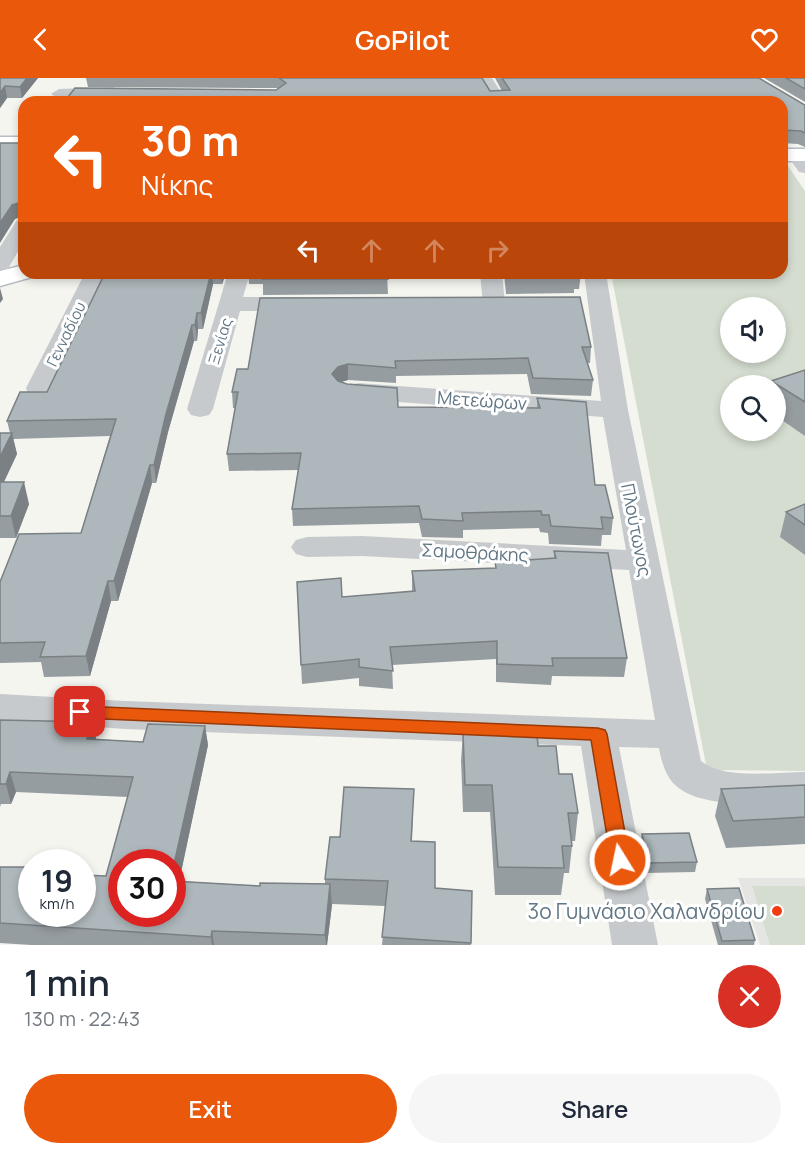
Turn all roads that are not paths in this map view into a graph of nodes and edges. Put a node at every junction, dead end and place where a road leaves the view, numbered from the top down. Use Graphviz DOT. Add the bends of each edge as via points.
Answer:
graph roads {
  1 [pos="485,78"];
  2 [pos="124,92"];
  3 [pos="59,93"];
  4 [pos="496,96"];
  5 [pos="0,143"];
  6 [pos="18,143"];
  7 [pos="0,149"];
  8 [pos="18,149"];
  9 [pos="18,234"];
  10 [pos="0,264"];
  11 [pos="18,274"];
  12 [pos="0,279"];
  13 [pos="93,279"];
  14 [pos="237,279"];
  15 [pos="492,279"];
  16 [pos="590,293"];
  17 [pos="517,303"];
  18 [pos="231,304"];
  19 [pos="326,304"];
  20 [pos="470,304"];
  21 [pos="494,304"];
  22 [pos="348,390"];
  23 [pos="40,396"];
  24 [pos="200,409"];
  25 [pos="615,410"];
  26 [pos="308,547"];
  27 [pos="643,561"];
  28 [pos="0,707"];
  29 [pos="598,734"];
  30 [pos="676,735"];
  31 [pos="805,787"];
  32 [pos="635,945"];
  1 -- 4 [label="street"];
  2 -- 3 [label="street"];
  5 -- 6 [label="street"];
  7 -- 8 [label="street"];
  9 -- 10 [label="street"];
  11 -- 12 [label="street"];
  13 -- 23 [label="street, Γενναδίου" via="39,388"];
  14 -- 18 [label="street, Ξενίας"];
  15 -- 21 [label="street"];
  16 -- 25 [label="street, Πλούτωνος"];
  17 -- 21 [label="street"];
  18 -- 19 [label="street"];
  18 -- 24 [label="street, Ξενίας"];
  20 -- 21 [label="street"];
  22 -- 25 [label="street, Μετεώρων"];
  25 -- 27 [label="street, Πλούτωνος"];
  26 -- 27 [label="street, Σαμοθράκης" via="362,546"];
  27 -- 30 [label="street, Πλούτωνος"];
  28 -- 29 [label="street"];
  29 -- 30 [label="street"];
  29 -- 32 [label="street"];
  30 -- 31 [label="street, Πλούτωνος" via="686,771 696,781 711,786"];
}
